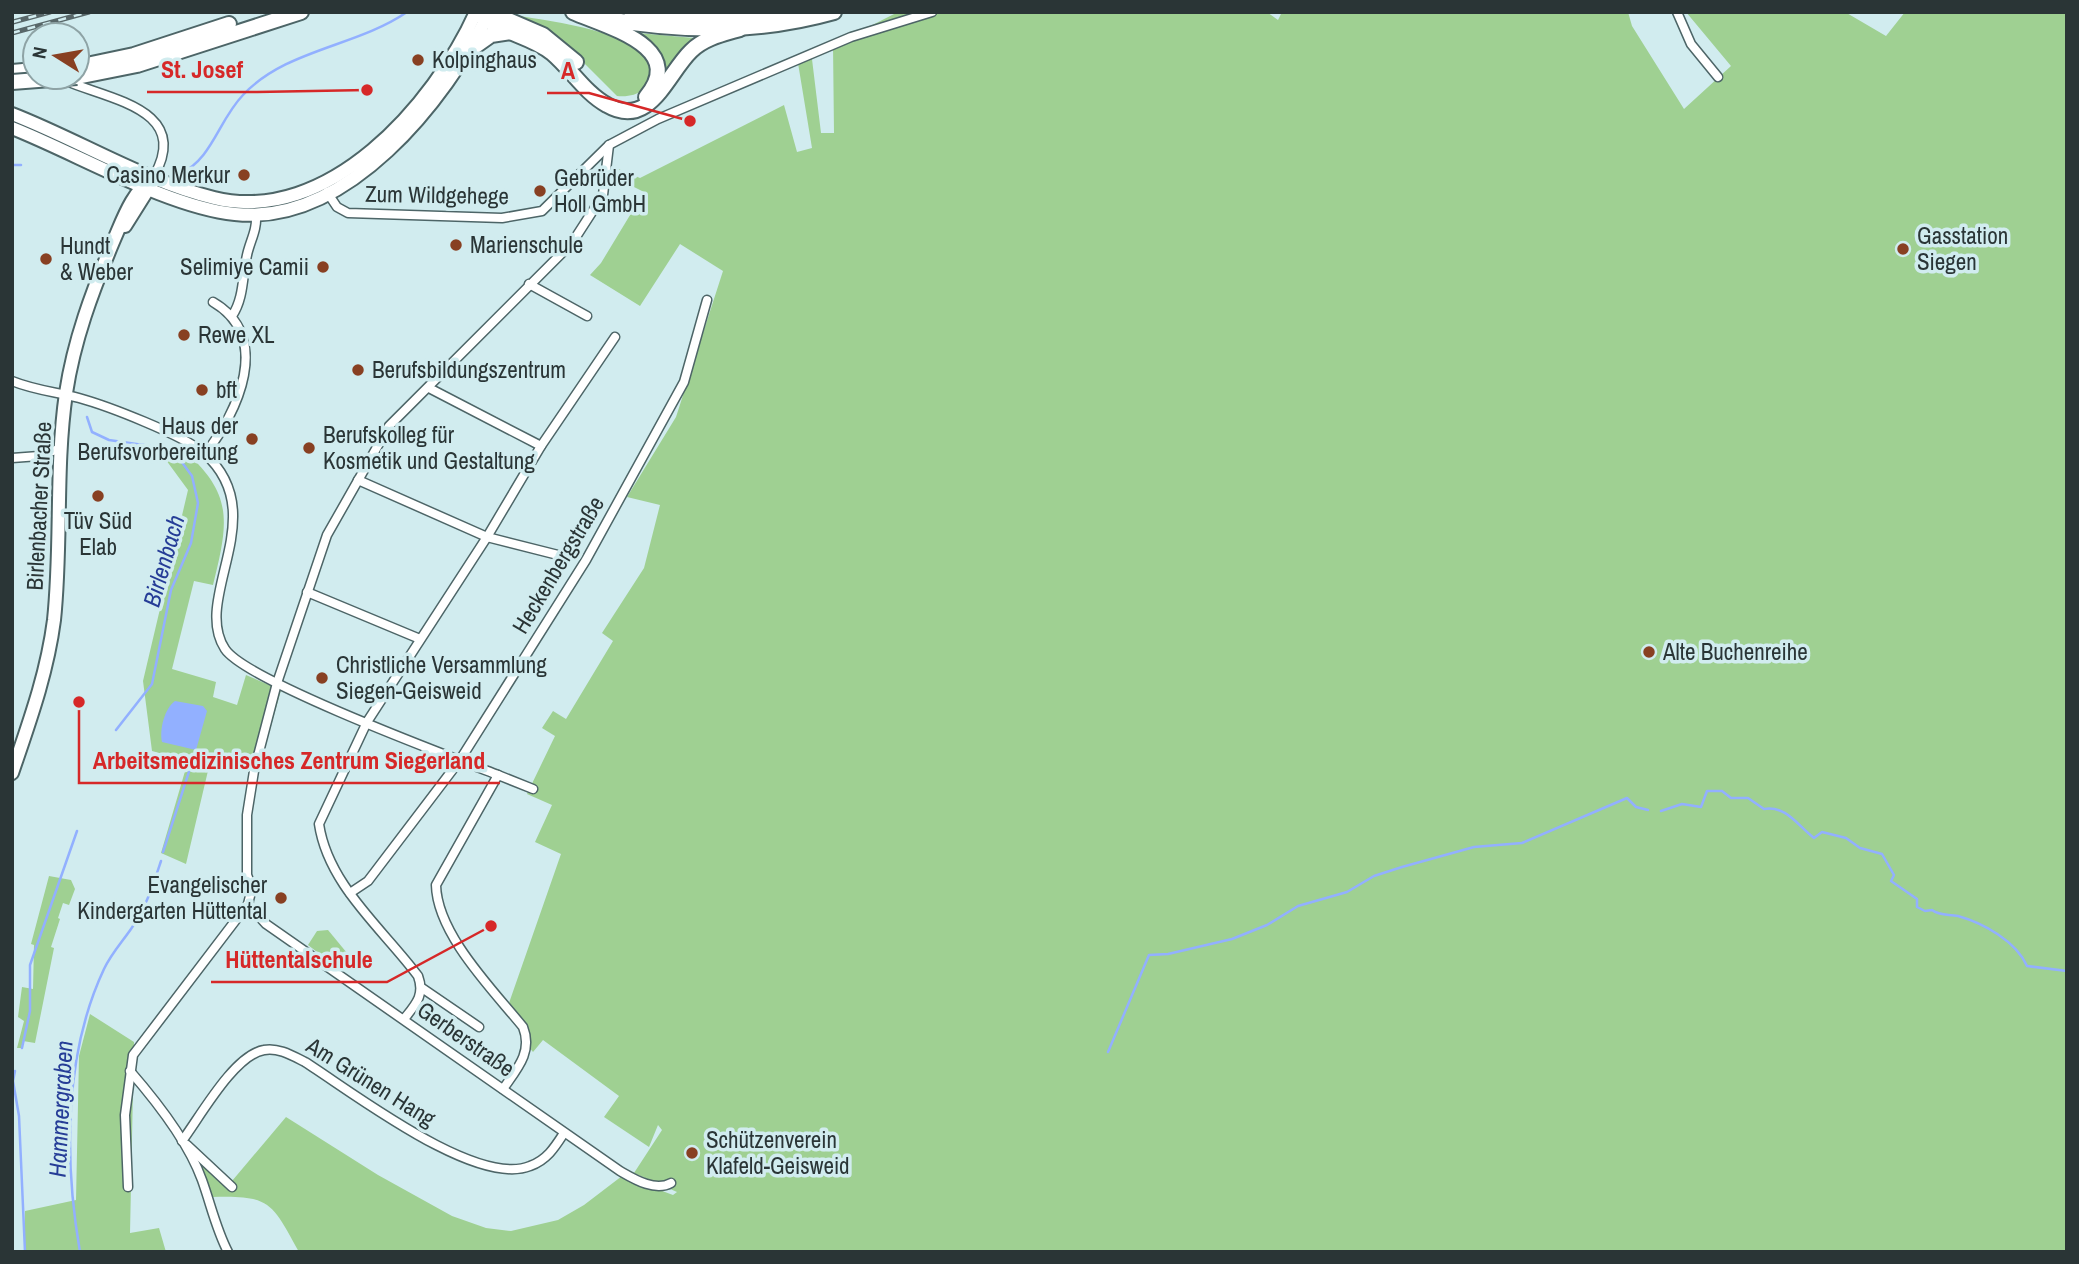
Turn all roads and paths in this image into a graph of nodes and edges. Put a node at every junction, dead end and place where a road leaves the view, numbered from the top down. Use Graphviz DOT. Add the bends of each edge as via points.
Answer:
graph roads {
  1 [pos="264,12"];
  2 [pos="301,12"];
  3 [pos="573,12"];
  4 [pos="631,12"];
  5 [pos="788,12"];
  6 [pos="834,12"];
  7 [pos="932,12"];
  8 [pos="1677,12"];
  9 [pos="483,14"];
  10 [pos="740,29"];
  11 [pos="513,32"];
  12 [pos="467,52"];
  13 [pos="91,64"];
  14 [pos="1718,77"];
  15 [pos="12,82"];
  16 [pos="91,91"];
  17 [pos="12,114"];
  18 [pos="12,128"];
  19 [pos="609,145"];
  20 [pos="111,170"];
  21 [pos="150,183"];
  22 [pos="325,188"];
  23 [pos="128,206"];
  24 [pos="256,214"];
  25 [pos="113,243"];
  26 [pos="529,284"];
  27 [pos="707,300"];
  28 [pos="213,302"];
  29 [pos="232,316"];
  30 [pos="587,316"];
  31 [pos="615,337"];
  32 [pos="12,381"];
  33 [pos="429,388"];
  34 [pos="66,395"];
  35 [pos="541,446"];
  36 [pos="61,448"];
  37 [pos="205,453"];
  38 [pos="12,458"];
  39 [pos="358,480"];
  40 [pos="487,537"];
  41 [pos="558,555"];
  42 [pos="307,592"];
  43 [pos="420,639"];
  44 [pos="277,683"];
  45 [pos="368,722"];
  46 [pos="460,760"];
  47 [pos="12,774"];
  48 [pos="498,775"];
  49 [pos="533,789"];
  50 [pos="350,893"];
  51 [pos="247,904"];
  52 [pos="422,988"];
  53 [pos="404,1019"];
  54 [pos="479,1027"];
  55 [pos="130,1071"];
  56 [pos="503,1089"];
  57 [pos="564,1133"];
  58 [pos="182,1141"];
  59 [pos="671,1183"];
  60 [pos="232,1186"];
  61 [pos="128,1187"];
  62 [pos="229,1252"];
  1 -- 13 [label="highway" via="146,51"];
  2 -- 15 [label="highway, bridge" via="113,71"];
  3 -- 9 [label="highway" via="635,38 652,52 657,65 655,86 645,98 636,103 619,101 598,87 558,45 524,26"];
  3 -- 10 [label="highway" via="666,28"];
  4 -- 5 [label="highway" via="716,19"];
  6 -- 10 [label="highway"];
  7 -- 19 [label="street, Zum Wildgehege" via="787,62"];
  8 -- 14 [label="street" via="1691,44"];
  9 -- 11 [label="highway"];
  9 -- 12 [label="main road"];
  9 -- 22 [label="main road" via="403,121"];
  10 -- 11 [label="highway" via="703,42 639,110 616,110 595,97 550,52"];
  11 -- 12 [label="highway" via="491,35"];
  12 -- 22 [label="main road" via="404,136 366,169"];
  16 -- 21 [label="street" via="158,123 164,153"];
  17 -- 21 [label="main road"];
  18 -- 20 [label="main road"];
  19 -- 22 [label="street, Zum Wildgehege" via="542,211 502,218 348,213 337,208"];
  19 -- 26 [label="street" via="603,195 572,243"];
  20 -- 21 [label="main road"];
  20 -- 23 [label="main road" via="126,190"];
  21 -- 22 [label="main road" via="239,202"];
  21 -- 23 [label="main road, Birlenbacher Straße"];
  21 -- 24 [label="main road" via="211,210"];
  21 -- 25 [label="main road, Birlenbacher Straße"];
  22 -- 24 [label="main road" via="282,210"];
  23 -- 25 [label="main road, Birlenbacher Straße"];
  24 -- 29 [label="street" via="257,229"];
  25 -- 34 [label="main road, Birlenbacher Straße" via="80,327"];
  26 -- 30 [label="street"];
  26 -- 33 [label="street"];
  27 -- 46 [label="street, Heckenbergstraße" via="684,382 586,560"];
  28 -- 29 [label="street"];
  29 -- 37 [label="street" via="246,346 245,376"];
  31 -- 35 [label="street"];
  32 -- 34 [label="street"];
  33 -- 35 [label="street"];
  33 -- 39 [label="street" via="389,426"];
  34 -- 36 [label="main road, Birlenbacher Straße"];
  34 -- 37 [label="street" via="181,439"];
  35 -- 40 [label="street"];
  36 -- 38 [label="street"];
  36 -- 47 [label="main road, Birlenbacher Straße" via="52,634 42,684"];
  37 -- 44 [label="street" via="226,485 234,514 218,632 235,659"];
  39 -- 40 [label="street"];
  39 -- 42 [label="street" via="327,535"];
  40 -- 41 [label="street"];
  40 -- 43 [label="street"];
  42 -- 43 [label="street"];
  42 -- 44 [label="street"];
  43 -- 45 [label="street"];
  44 -- 45 [label="street"];
  44 -- 51 [label="street" via="247,815 247,875 252,888"];
  45 -- 46 [label="street"];
  45 -- 50 [label="street" via="319,824"];
  46 -- 48 [label="street"];
  46 -- 50 [label="street, Heckenbergstraße" via="368,881"];
  48 -- 49 [label="street"];
  48 -- 56 [label="street" via="436,885 438,904 451,931 527,1036 525,1055"];
  50 -- 52 [label="street" via="404,957"];
  51 -- 53 [label="street, Gerberstraße" via="266,924"];
  51 -- 55 [label="street" via="133,1055"];
  52 -- 53 [label="street"];
  52 -- 54 [label="street"];
  53 -- 56 [label="street, Gerberstraße"];
  55 -- 58 [label="street"];
  55 -- 61 [label="street" via="124,1128"];
  56 -- 57 [label="street, Gerberstraße"];
  57 -- 58 [label="street, Am Grünen Hang" via="551,1153 527,1168 460,1158 305,1062 266,1049 250,1054 236,1067"];
  57 -- 59 [label="street, Gerberstraße" via="631,1177 653,1186"];
  58 -- 60 [label="street"];
  58 -- 62 [label="street" via="202,1179 209,1209"];
}
